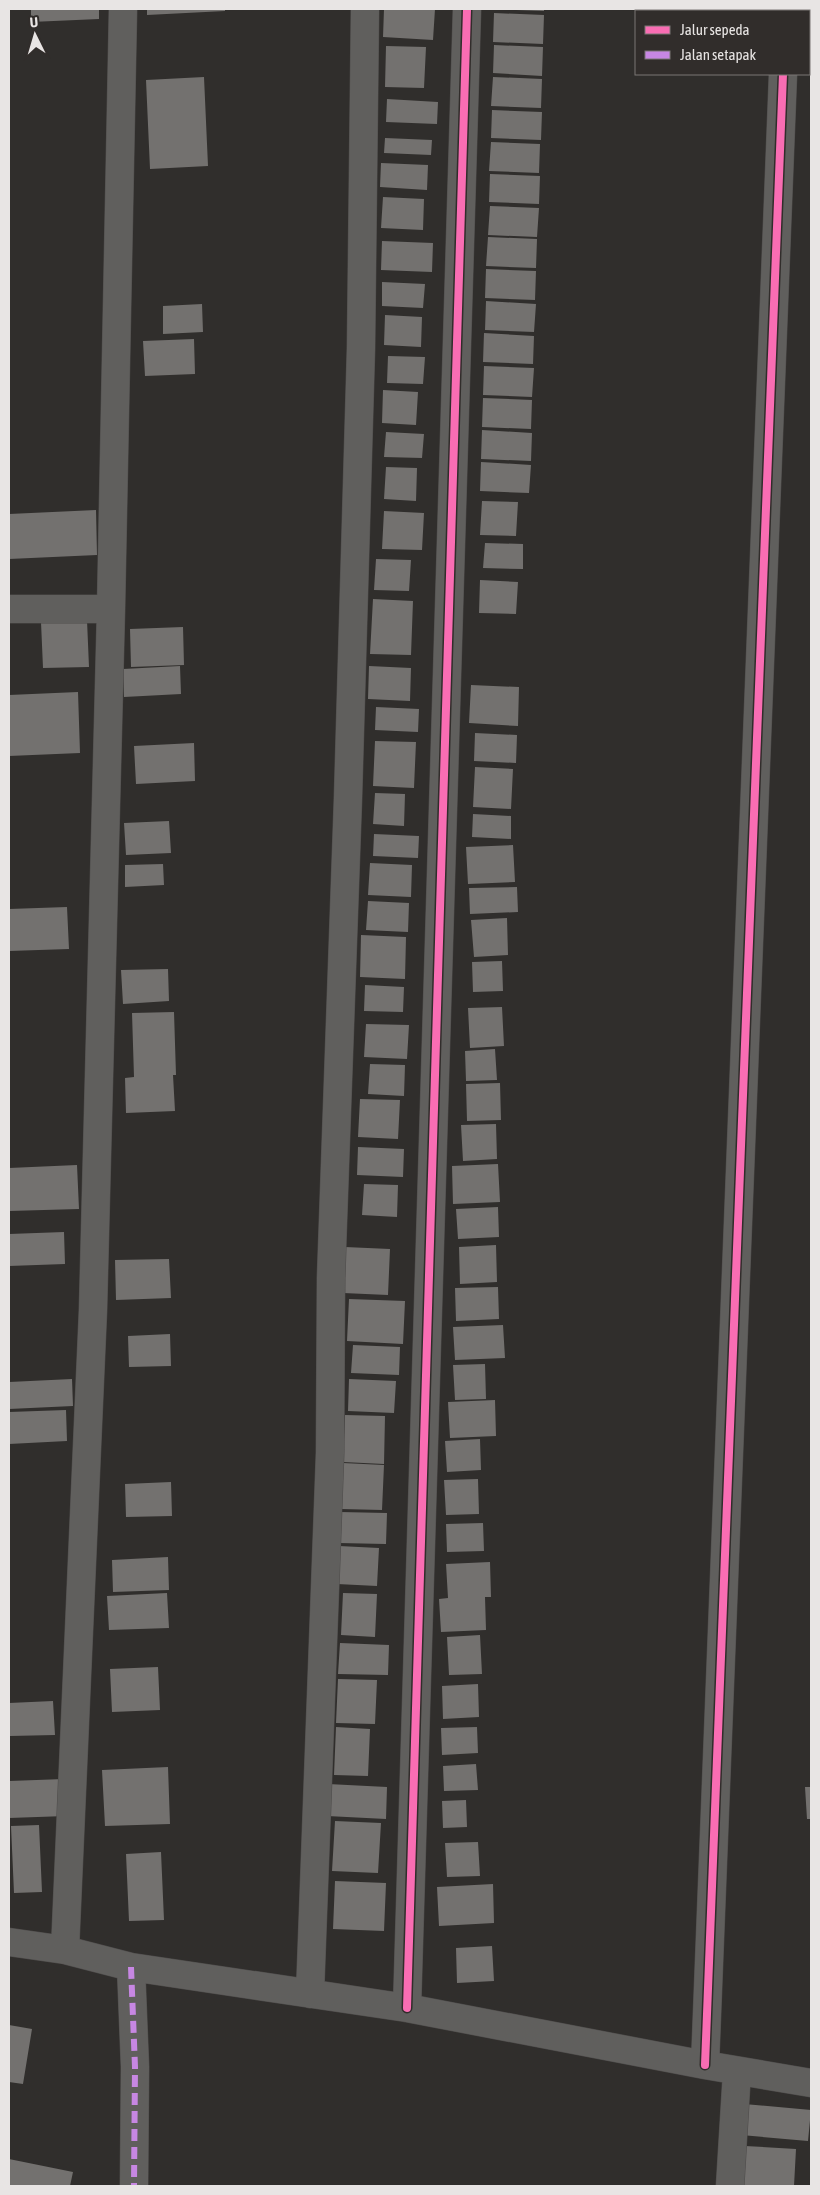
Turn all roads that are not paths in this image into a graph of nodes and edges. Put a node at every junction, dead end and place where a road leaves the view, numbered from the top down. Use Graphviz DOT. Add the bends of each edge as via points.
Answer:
graph roads {
  1 [pos="123,9"];
  2 [pos="365,9"];
  3 [pos="467,9"];
  4 [pos="783,75"];
  5 [pos="9,609"];
  6 [pos="111,609"];
  7 [pos="9,1942"];
  8 [pos="65,1950"];
  9 [pos="131,1968"];
  10 [pos="310,1994"];
  11 [pos="407,2008"];
  12 [pos="705,2065"];
  13 [pos="737,2071"];
  14 [pos="811,2083"];
  15 [pos="134,2186"];
  16 [pos="730,2186"];
  1 -- 6 [label="street"];
  2 -- 10 [label="street" via="360,368 331,1278 330,1453"];
  3 -- 11 [label="street"];
  4 -- 12 [label="street"];
  5 -- 6 [label="street"];
  6 -- 8 [label="street" via="93,1310"];
  7 -- 8 [label="street"];
  8 -- 9 [label="street"];
  9 -- 10 [label="street"];
  9 -- 15 [label="street" via="135,2067"];
  10 -- 11 [label="street"];
  11 -- 12 [label="street"];
  12 -- 13 [label="street"];
  13 -- 14 [label="street"];
  13 -- 16 [label="street"];
}
